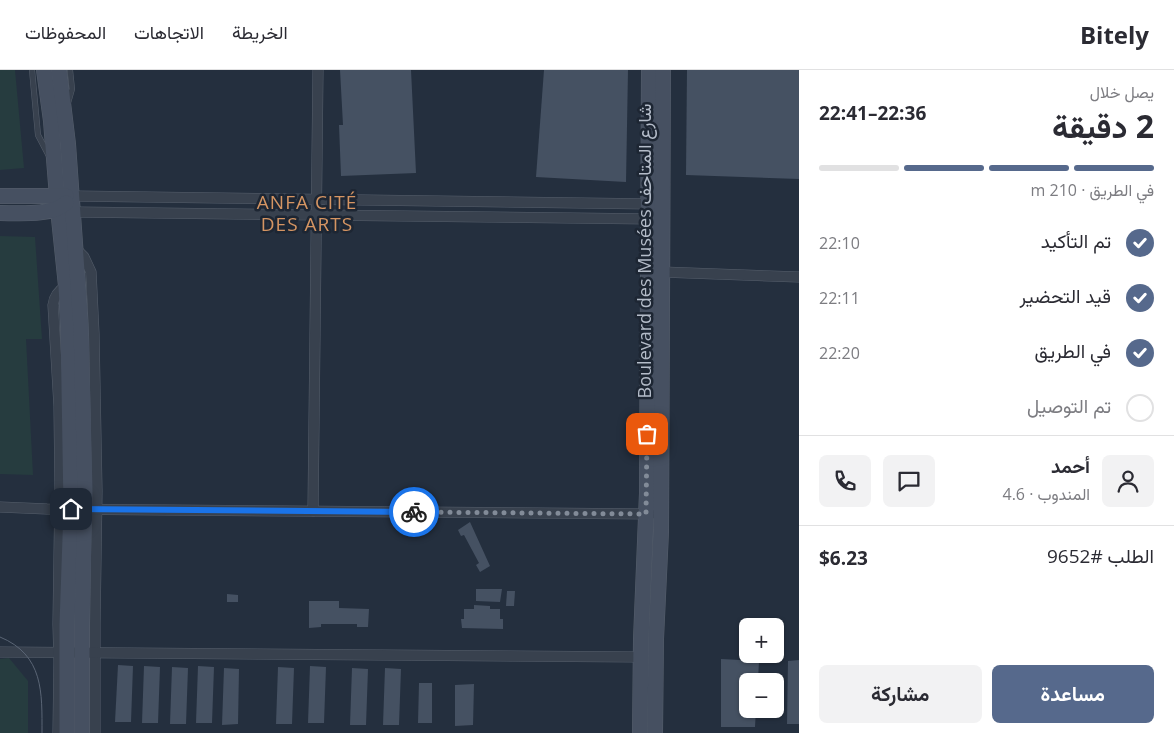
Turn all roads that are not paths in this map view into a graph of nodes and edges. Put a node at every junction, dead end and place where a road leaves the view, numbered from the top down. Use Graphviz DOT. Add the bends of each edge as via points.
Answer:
graph roads {
  1 [pos="32,70"];
  2 [pos="44,70"];
  3 [pos="59,70"];
  4 [pos="70,70"];
  5 [pos="318,70"];
  6 [pos="649,70"];
  7 [pos="663,70"];
  8 [pos="64,111"];
  9 [pos="55,164"];
  10 [pos="0,196"];
  11 [pos="316,199"];
  12 [pos="63,200"];
  13 [pos="655,211"];
  14 [pos="74,212"];
  15 [pos="0,213"];
  16 [pos="316,215"];
  17 [pos="662,272"];
  18 [pos="799,277"];
  19 [pos="0,507"];
  20 [pos="78,509"];
  21 [pos="313,511"];
  22 [pos="654,514"];
  23 [pos="0,652"];
  24 [pos="76,652"];
  25 [pos="641,657"];
  26 [pos="58,733"];
  27 [pos="67,733"];
  28 [pos="82,733"];
  29 [pos="95,733"];
  30 [pos="640,733"];
  31 [pos="655,733"];
  1 -- 9 [label="lane" via="38,135"];
  2 -- 9 [label="street"];
  3 -- 8 [label="street"];
  4 -- 8 [label="lane" via="71,93"];
  5 -- 11 [label="street"];
  6 -- 13 [label="street, Boulevard des Musées شارع المتاحف"];
  7 -- 13 [label="street, Boulevard des Musées شارع المتاحف"];
  8 -- 12 [label="street"];
  9 -- 12 [label="street"];
  10 -- 12 [label="street"];
  11 -- 12 [label="street"];
  11 -- 13 [label="street"];
  11 -- 16 [label="street"];
  12 -- 14 [label="street"];
  12 -- 15 [label="street" via="35,212"];
  12 -- 20 [label="street"];
  13 -- 16 [label="street"];
  13 -- 17 [label="street, Boulevard des Musées شارع المتاحف"];
  13 -- 22 [label="street, Boulevard des Musées شارع المتاحف"];
  14 -- 16 [label="street"];
  14 -- 20 [label="street" via="81,328"];
  16 -- 21 [label="street"];
  17 -- 18 [label="street"];
  17 -- 22 [label="street, Boulevard des Musées شارع المتاحف"];
  19 -- 20 [label="street"];
  20 -- 21 [label="street"];
  20 -- 24 [label="street" via="67,624"];
  20 -- 24 [label="street" via="95,625"];
  21 -- 22 [label="street"];
  22 -- 25 [label="street, Boulevard des Musées شارع المتاحف"];
  22 -- 31 [label="street, Boulevard des Musées شارع المتاحف"];
  23 -- 24 [label="street"];
  24 -- 25 [label="street"];
  24 -- 26 [label="street"];
  24 -- 27 [label="street"];
  24 -- 28 [label="street"];
  24 -- 29 [label="street"];
  25 -- 30 [label="street, Boulevard des Musées شارع المتاحف"];
}
